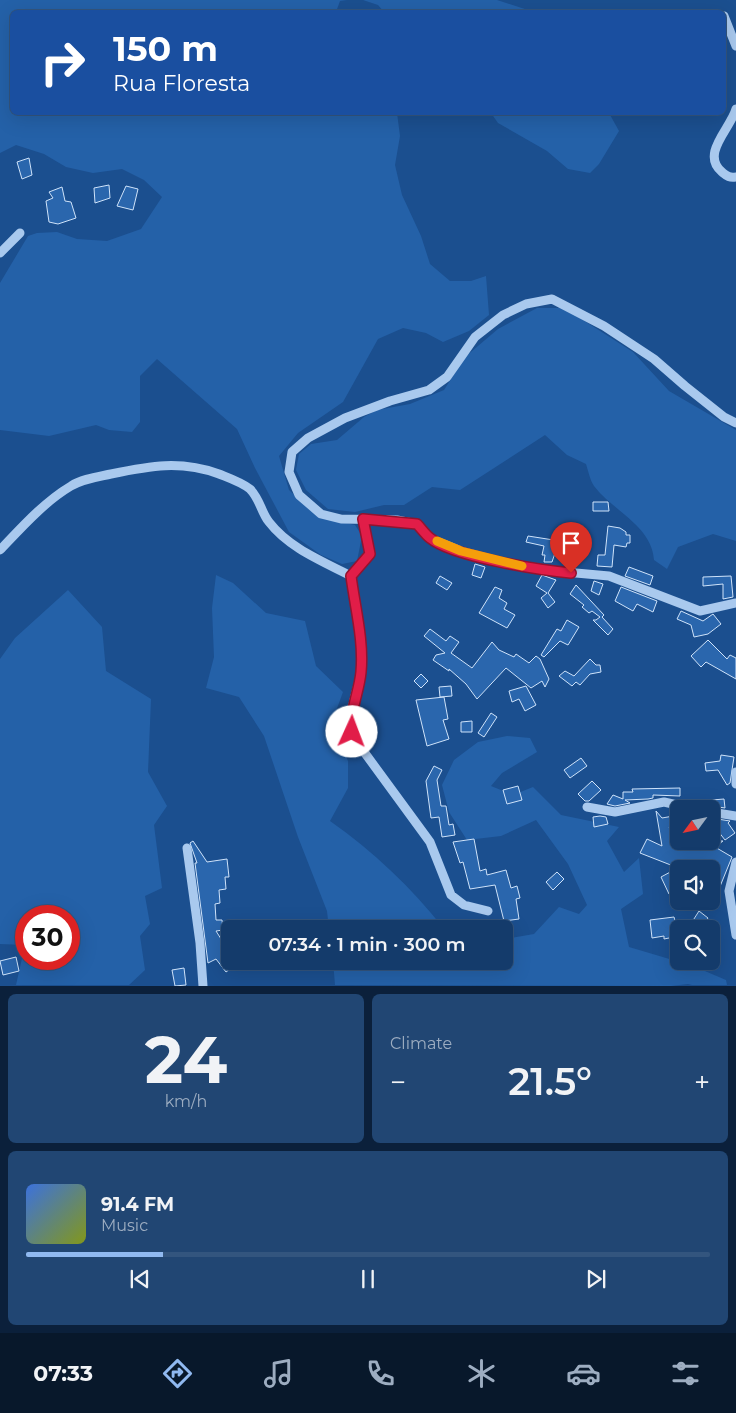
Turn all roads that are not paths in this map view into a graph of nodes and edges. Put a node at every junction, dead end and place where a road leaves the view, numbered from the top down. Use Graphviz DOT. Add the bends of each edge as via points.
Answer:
graph roads {
  1 [pos="726,22"];
  2 [pos="736,46"];
  3 [pos="736,109"];
  4 [pos="736,177"];
  5 [pos="20,233"];
  6 [pos="0,253"];
  7 [pos="736,423"];
  8 [pos="363,519"];
  9 [pos="0,550"];
  10 [pos="351,576"];
  11 [pos="736,603"];
  12 [pos="736,772"];
  13 [pos="736,784"];
  14 [pos="670,803"];
  15 [pos="587,808"];
  16 [pos="720,813"];
  17 [pos="736,816"];
  18 [pos="187,848"];
  19 [pos="736,862"];
  20 [pos="488,911"];
  21 [pos="736,935"];
  22 [pos="203,986"];
  1 -- 2 [label="street"];
  3 -- 4 [label="street" via="728,129 714,148 714,159 718,169 727,177"];
  5 -- 6 [label="street"];
  7 -- 8 [label="street" via="654,359 604,326 552,299 526,304 503,315 475,337 447,377 429,390 390,400 345,418 308,438 292,452 289,472 299,496 321,514 341,520"];
  8 -- 10 [label="street" via="370,554"];
  8 -- 11 [label="street" via="417,524 431,539 506,563 609,576 700,611"];
  9 -- 10 [label="street" via="71,486 146,466 176,464 198,467 231,478 249,489 262,504 267,520 281,535 302,551"];
  10 -- 20 [label="street" via="362,652 361,673 350,716 352,732 430,842 451,895 464,905"];
  12 -- 13 [label="street"];
  14 -- 15 [label="street" via="615,812"];
  16 -- 17 [label="street"];
  18 -- 22 [label="street"];
  19 -- 21 [label="street" via="728,890"];
}
